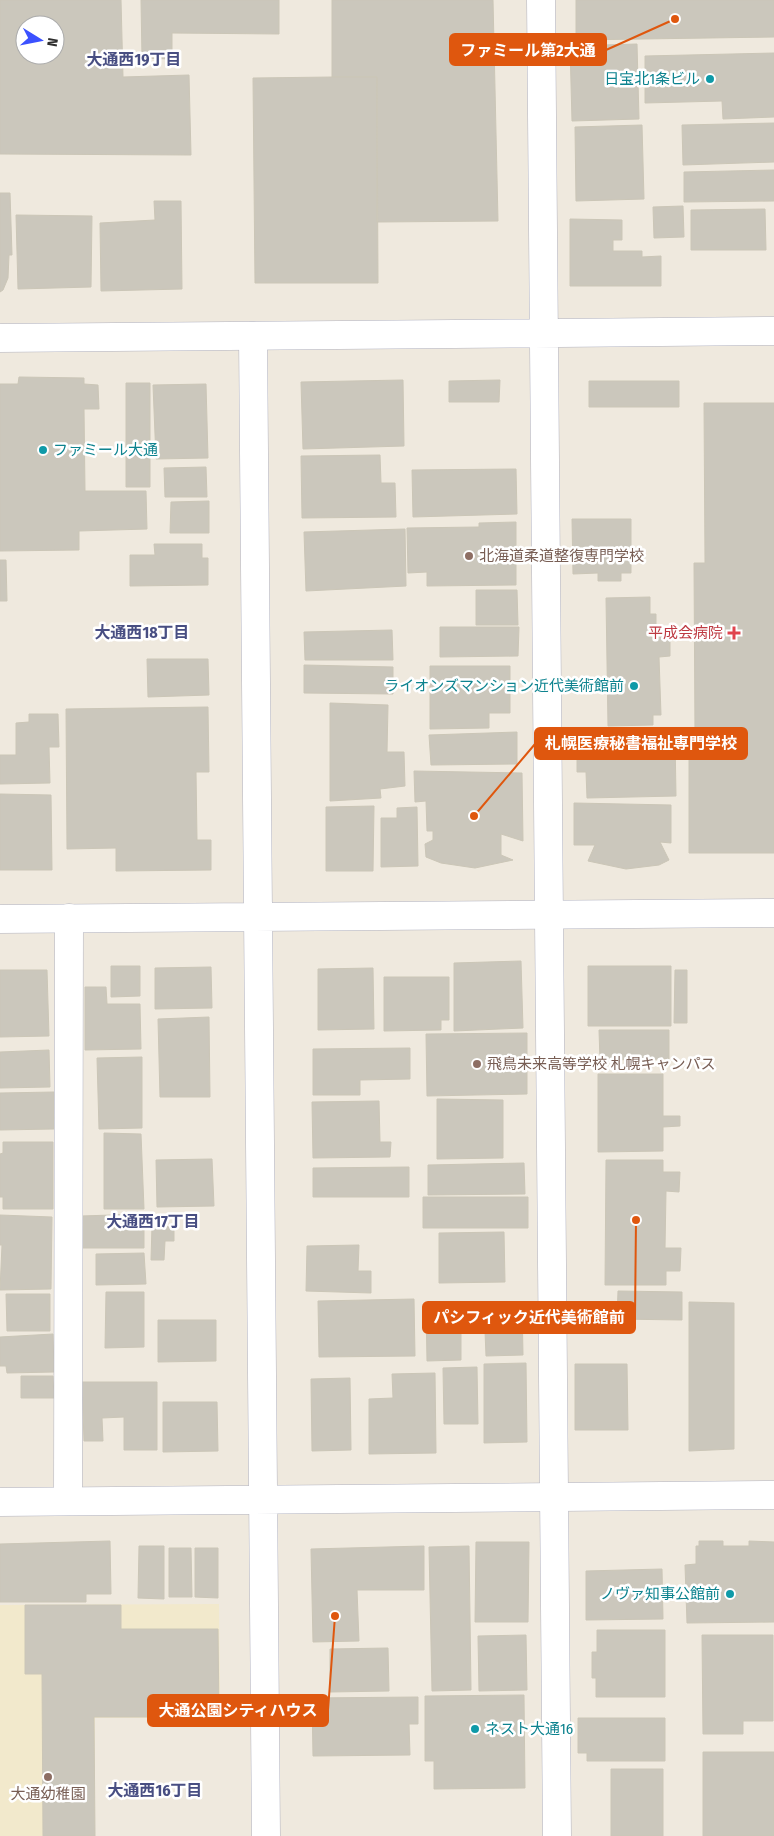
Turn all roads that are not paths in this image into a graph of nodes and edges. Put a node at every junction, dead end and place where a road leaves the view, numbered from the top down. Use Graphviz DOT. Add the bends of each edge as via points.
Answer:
graph roads {
  1 [pos="540,0"];
  2 [pos="774,331"];
  3 [pos="543,333"];
  4 [pos="253,336"];
  5 [pos="0,338"];
  6 [pos="774,912"];
  7 [pos="549,914"];
  8 [pos="258,917"];
  9 [pos="69,918"];
  10 [pos="0,919"];
  11 [pos="774,1495"];
  12 [pos="553,1496"];
  13 [pos="263,1498"];
  14 [pos="68,1501"];
  15 [pos="0,1502"];
  16 [pos="266,1836"];
  17 [pos="556,1836"];
  1 -- 3 [label="street"];
  2 -- 3 [label="street"];
  3 -- 4 [label="street"];
  3 -- 7 [label="street"];
  4 -- 5 [label="street"];
  4 -- 8 [label="street"];
  6 -- 7 [label="street"];
  7 -- 8 [label="street"];
  7 -- 12 [label="street"];
  8 -- 9 [label="street"];
  8 -- 13 [label="street"];
  9 -- 10 [label="street"];
  9 -- 14 [label="street"];
  11 -- 12 [label="street"];
  12 -- 13 [label="street"];
  12 -- 17 [label="street"];
  13 -- 14 [label="street"];
  13 -- 16 [label="street"];
  14 -- 15 [label="street"];
}
